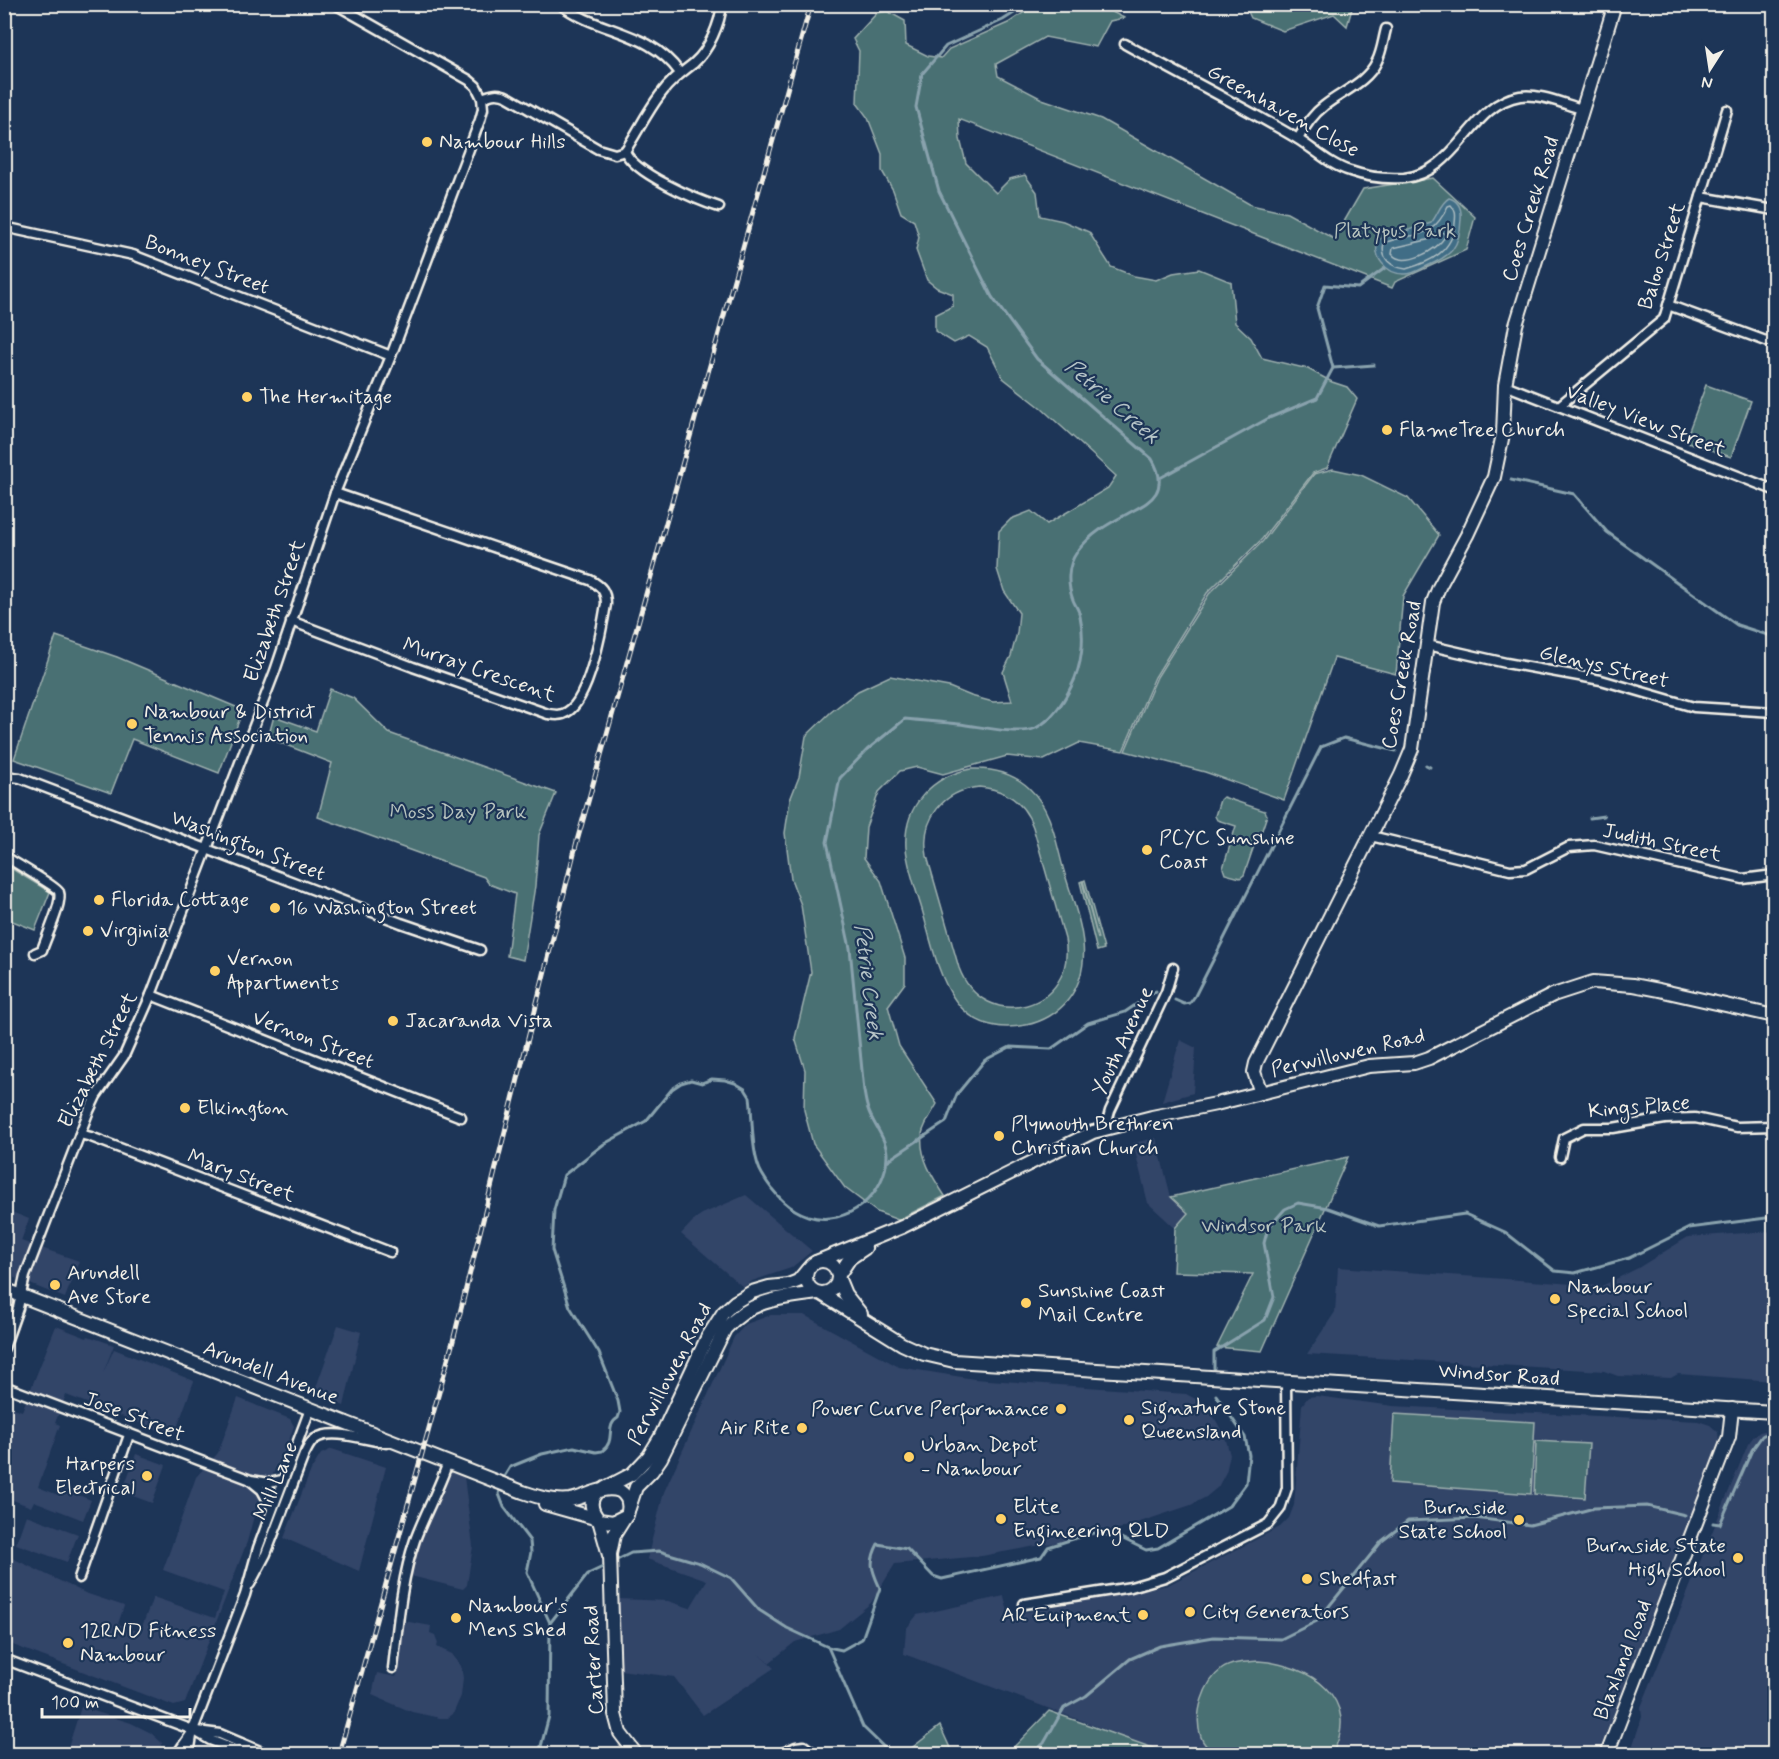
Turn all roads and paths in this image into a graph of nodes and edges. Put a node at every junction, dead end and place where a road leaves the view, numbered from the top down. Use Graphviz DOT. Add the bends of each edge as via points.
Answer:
graph roads {
  1 [pos="335,4"];
  2 [pos="560,4"];
  3 [pos="722,4"];
  4 [pos="1615,4"];
  5 [pos="1386,29"];
  6 [pos="1125,44"];
  7 [pos="680,73"];
  8 [pos="482,98"];
  9 [pos="1582,109"];
  10 [pos="1727,110"];
  11 [pos="1298,139"];
  12 [pos="625,151"];
  13 [pos="1701,197"];
  14 [pos="719,207"];
  15 [pos="1774,210"];
  16 [pos="4,227"];
  17 [pos="1668,305"];
  18 [pos="1774,344"];
  19 [pos="391,356"];
  20 [pos="1505,385"];
  21 [pos="1559,406"];
  22 [pos="1774,490"];
  23 [pos="335,493"];
  24 [pos="291,621"];
  25 [pos="1427,645"];
  26 [pos="1774,712"];
  27 [pos="4,776"];
  28 [pos="1371,836"];
  29 [pos="207,850"];
  30 [pos="4,856"];
  31 [pos="1774,875"];
  32 [pos="480,950"];
  33 [pos="34,953"];
  34 [pos="1173,968"];
  35 [pos="151,995"];
  36 [pos="1774,1016"];
  37 [pos="1261,1094"];
  38 [pos="461,1117"];
  39 [pos="1774,1126"];
  40 [pos="1105,1129"];
  41 [pos="80,1134"];
  42 [pos="1560,1157"];
  43 [pos="902,1227"];
  44 [pos="390,1252"];
  45 [pos="812,1266"];
  46 [pos="838,1276"];
  47 [pos="4,1289"];
  48 [pos="819,1293"];
  49 [pos="21,1296"];
  50 [pos="871,1326"];
  51 [pos="4,1348"];
  52 [pos="1286,1381"];
  53 [pos="4,1386"];
  54 [pos="310,1409"];
  55 [pos="1732,1409"];
  56 [pos="1774,1412"];
  57 [pos="129,1435"];
  58 [pos="403,1444"];
  59 [pos="448,1462"];
  60 [pos="251,1480"];
  61 [pos="282,1480"];
  62 [pos="600,1490"];
  63 [pos="529,1494"];
  64 [pos="272,1508"];
  65 [pos="628,1512"];
  66 [pos="599,1520"];
  67 [pos="609,1552"];
  68 [pos="79,1578"];
  69 [pos="248,1587"];
  70 [pos="1024,1604"];
  71 [pos="4,1659"];
  72 [pos="393,1668"];
  73 [pos="194,1730"];
  74 [pos="177,1755"];
  75 [pos="189,1755"];
  76 [pos="246,1755"];
  77 [pos="267,1755"];
  78 [pos="636,1755"];
  79 [pos="781,1755"];
  80 [pos="815,1755"];
  81 [pos="1607,1755"];
  1 -- 8 [label="street" via="469,80"];
  2 -- 7 [label="street" via="588,21 630,35 657,50"];
  3 -- 7 [label="street" via="719,21 704,51"];
  4 -- 9 [label="street, Coes Creek Road"];
  5 -- 11 [label="street" via="1377,63 1363,80 1317,111"];
  6 -- 11 [label="street, Greenhaven Close"];
  7 -- 12 [label="street" via="660,94"];
  8 -- 12 [label="street" via="500,93 598,149 615,154"];
  8 -- 19 [label="street, Elizabeth Street" via="483,109 473,140"];
  9 -- 11 [label="street, Greenhaven Close" via="1529,96 1511,99 1483,118 1440,164 1403,178 1350,171"];
  9 -- 20 [label="street, Coes Creek Road" via="1516,325"];
  10 -- 13 [label="street, Baloo Street"];
  12 -- 14 [label="street" via="636,166 691,197"];
  13 -- 15 [label="street"];
  13 -- 17 [label="street, Baloo Street"];
  16 -- 19 [label="street, Bonney Street" via="133,255"];
  17 -- 18 [label="street"];
  17 -- 21 [label="street, Baloo Street" via="1664,319"];
  19 -- 23 [label="street, Elizabeth Street"];
  20 -- 21 [label="street, Valley View Street"];
  20 -- 25 [label="street, Coes Creek Road" via="1503,434 1494,477 1439,587"];
  21 -- 22 [label="street, Valley View Street"];
  23 -- 24 [label="street, Elizabeth Street"];
  23 -- 24 [label="street, Murray Crescent" via="598,584 606,604 591,671 578,702 558,715 548,714"];
  24 -- 29 [label="street, Elizabeth Street"];
  25 -- 26 [label="street, Glenys Street" via="1601,680 1694,707"];
  25 -- 28 [label="street, Coes Creek Road" via="1412,749"];
  27 -- 29 [label="street, Washington Street" via="20,778"];
  28 -- 31 [label="street, Judith Street" via="1510,870 1526,869 1569,847 1594,845 1743,879"];
  28 -- 37 [label="street, Coes Creek Road" via="1256,1063 1254,1072"];
  29 -- 32 [label="street, Washington Street"];
  29 -- 35 [label="street, Elizabeth Street"];
  30 -- 33 [label="street" via="60,893 42,950"];
  34 -- 40 [label="street, Youth Avenue"];
  35 -- 38 [label="street, Vernon Street"];
  35 -- 41 [label="street, Elizabeth Street" via="124,1056 96,1096"];
  36 -- 37 [label="street, Perwillowen Road" via="1650,988 1593,982 1553,994 1413,1063 1369,1066"];
  37 -- 40 [label="street, Perwillowen Road"];
  39 -- 42 [label="street, Kings Place" via="1737,1126 1695,1118 1584,1128 1564,1138"];
  40 -- 43 [label="street, Perwillowen Road" via="1074,1140"];
  41 -- 44 [label="street, Mary Street"];
  41 -- 49 [label="street, Elizabeth Street"];
  43 -- 45 [label="street, Perwillowen Road"];
  43 -- 46 [label="street, Perwillowen Road" via="854,1255"];
  45 -- 46 [label="street" via="824,1261 831,1263"];
  45 -- 48 [label="street" via="806,1279"];
  45 -- 62 [label="street, Perwillowen Road" via="792,1284 763,1288 742,1297 723,1313 650,1456 632,1474"];
  46 -- 48 [label="street" via="832,1290"];
  46 -- 50 [label="street" via="848,1298"];
  47 -- 49 [label="street, Arundell Avenue"];
  48 -- 50 [label="street"];
  48 -- 65 [label="street, Perwillowen Road" via="760,1303 724,1329 661,1458 636,1487"];
  49 -- 51 [label="street, Elizabeth Street"];
  49 -- 54 [label="street, Arundell Avenue"];
  50 -- 52 [label="street, Windsor Road" via="914,1349 954,1361"];
  52 -- 55 [label="street, Windsor Road"];
  52 -- 70 [label="street" via="1287,1488 1280,1509 1268,1524 1165,1577 1131,1587"];
  53 -- 57 [label="street, Jose Street"];
  54 -- 58 [label="street, Arundell Avenue"];
  54 -- 61 [label="street, Mill Lane"];
  55 -- 56 [label="street, Windsor Road"];
  55 -- 81 [label="street, Blaxland Road" via="1729,1437"];
  57 -- 60 [label="street, Jose Street"];
  57 -- 68 [label="street"];
  58 -- 59 [label="street, Arundell Avenue"];
  58 -- 69 [label="street, Mill Lane" via="326,1435 314,1440 304,1455 263,1562"];
  59 -- 63 [label="street, Arundell Avenue"];
  59 -- 72 [label="street" via="408,1564"];
  60 -- 61 [label="street, Jose Street"];
  60 -- 64 [label="street"];
  61 -- 64 [label="street, Mill Lane"];
  62 -- 63 [label="street, Arundell Avenue" via="567,1500"];
  62 -- 65 [label="street" via="624,1493"];
  62 -- 66 [label="street" via="591,1503"];
  63 -- 66 [label="street, Arundell Avenue" via="550,1506"];
  64 -- 69 [label="street, Mill Lane"];
  65 -- 66 [label="street" via="614,1522"];
  65 -- 67 [label="street, Carter Road"];
  66 -- 67 [label="street, Carter Road"];
  67 -- 78 [label="street, Carter Road" via="615,1714 620,1733"];
  69 -- 73 [label="street, Mill Lane"];
  71 -- 73 [label="street"];
  73 -- 74 [label="street, Mill Lane"];
  73 -- 75 [label="street, Mill Lane"];
  73 -- 76 [label="street"];
  73 -- 77 [label="street" via="220,1734"];
  79 -- 80 [label="street" via="804,1746"];
}
